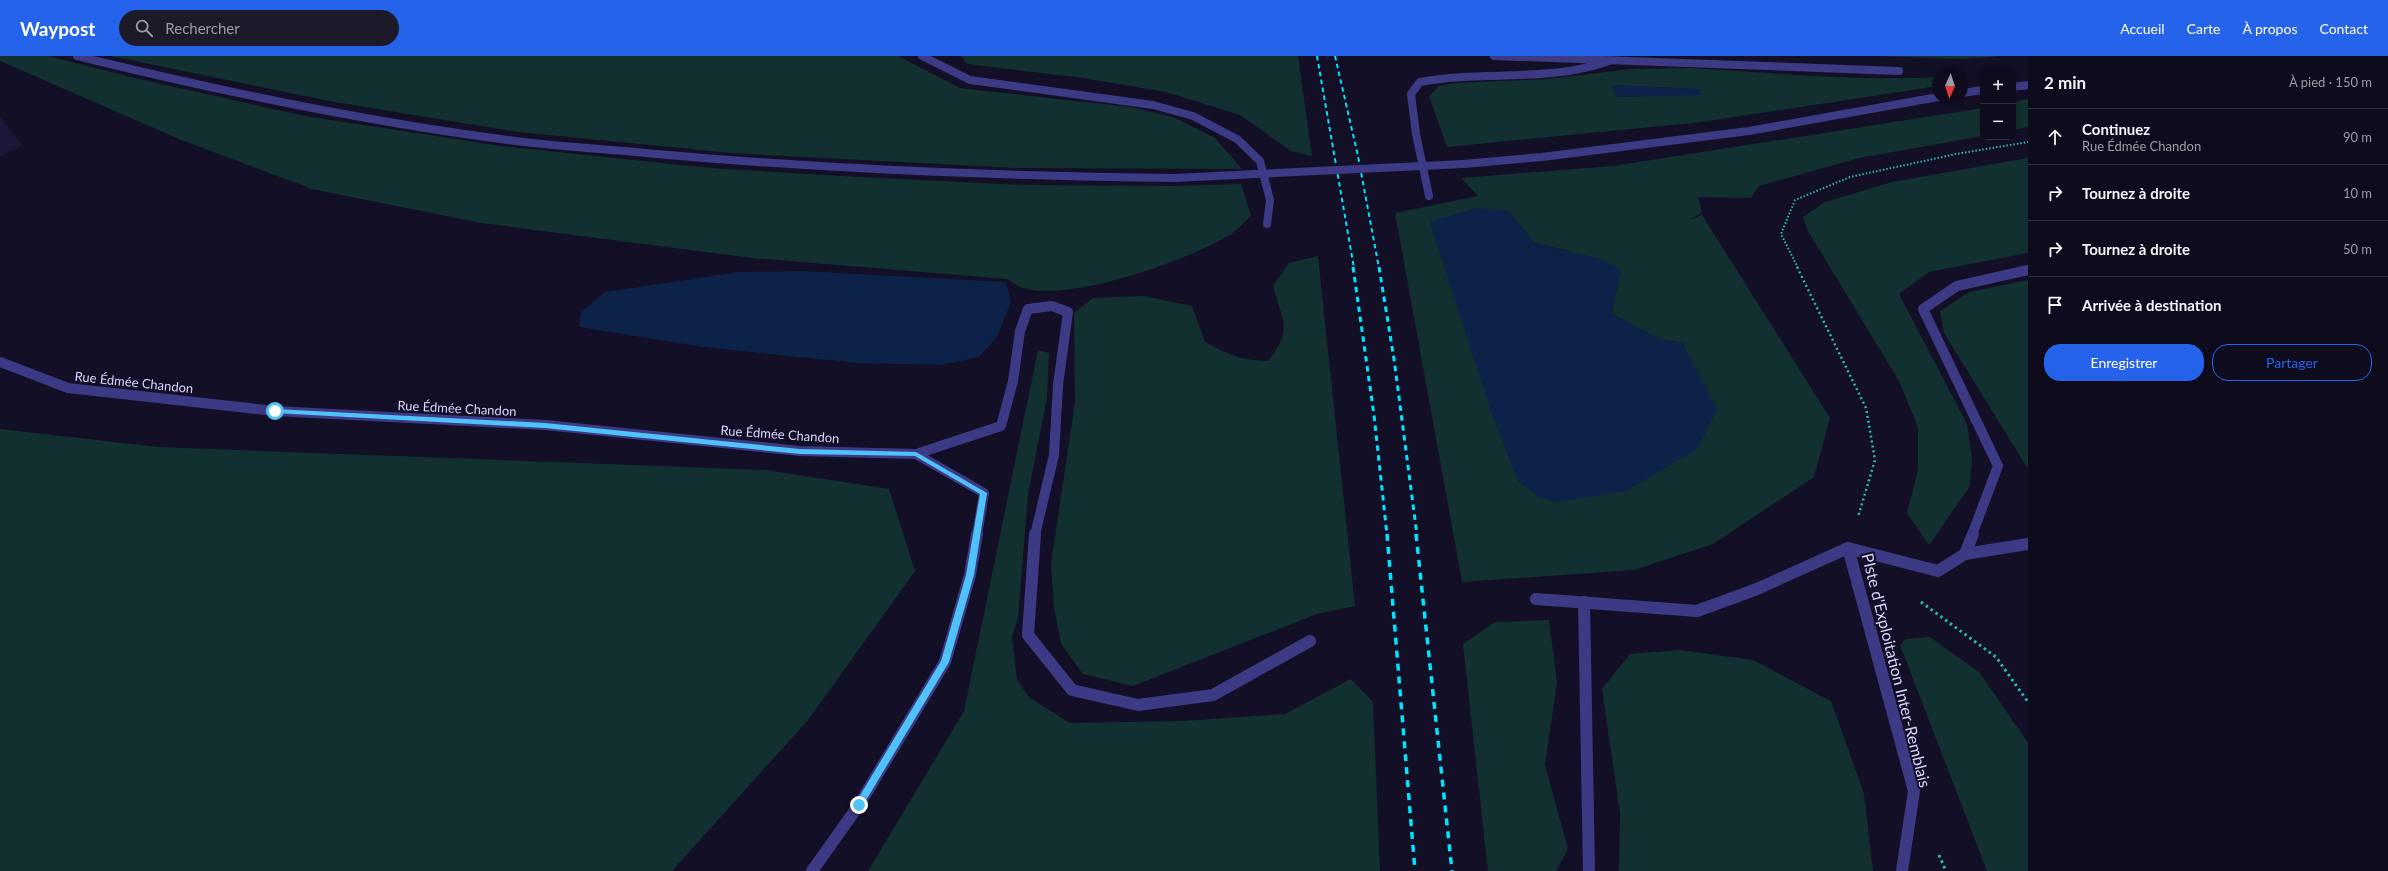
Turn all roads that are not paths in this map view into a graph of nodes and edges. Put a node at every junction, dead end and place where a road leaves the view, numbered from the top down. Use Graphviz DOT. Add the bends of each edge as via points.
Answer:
graph roads {
  1 [pos="77,56"];
  2 [pos="922,56"];
  3 [pos="1494,56"];
  4 [pos="1613,58"];
  5 [pos="1899,71"];
  6 [pos="2028,85"];
  7 [pos="2016,87"];
  8 [pos="1980,90"];
  9 [pos="1968,92"];
  10 [pos="1932,98"];
  11 [pos="1429,196"];
  12 [pos="1267,224"];
  13 [pos="2028,270"];
  14 [pos="0,362"];
  15 [pos="916,454"];
  16 [pos="2028,544"];
  17 [pos="1848,548"];
  18 [pos="1965,554"];
  19 [pos="1536,599"];
  20 [pos="1584,602"];
  21 [pos="1310,641"];
  22 [pos="812,871"];
  23 [pos="1589,871"];
  24 [pos="1902,871"];
  1 -- 10 [label="street, bridge" via="152,75 316,110 509,140 716,160 857,170 1018,177 1174,178 1463,164 1542,157 1749,131"];
  2 -- 12 [label="street" via="970,80 1153,105 1193,116 1237,139 1260,161 1270,200"];
  3 -- 4 [label="street"];
  4 -- 5 [label="street"];
  4 -- 11 [label="street" via="1593,68 1557,73 1452,76 1420,82 1411,94 1416,134"];
  6 -- 7 [label="street"];
  8 -- 9 [label="street"];
  13 -- 18 [label="street" via="1957,286 1924,309 1948,365 1998,466"];
  14 -- 15 [label="street, Rue Édmée Chandon" via="68,388 275,411 545,425 800,451"];
  15 -- 21 [label="street" via="1001,426 1013,381 1020,331 1028,309 1052,306 1068,312 1058,385 1054,455 1034,539 1028,635 1072,690 1138,704 1213,695"];
  15 -- 22 [label="street" via="984,493 970,575 945,662 859,805"];
  16 -- 18 [label="street"];
  17 -- 18 [label="street" via="1938,571"];
  17 -- 20 [label="street" via="1757,589 1697,611"];
  17 -- 24 [label="street, PIste d'Exploitation Inter-Remblais" via="1914,791"];
  19 -- 20 [label="street"];
  20 -- 23 [label="street"];
}
